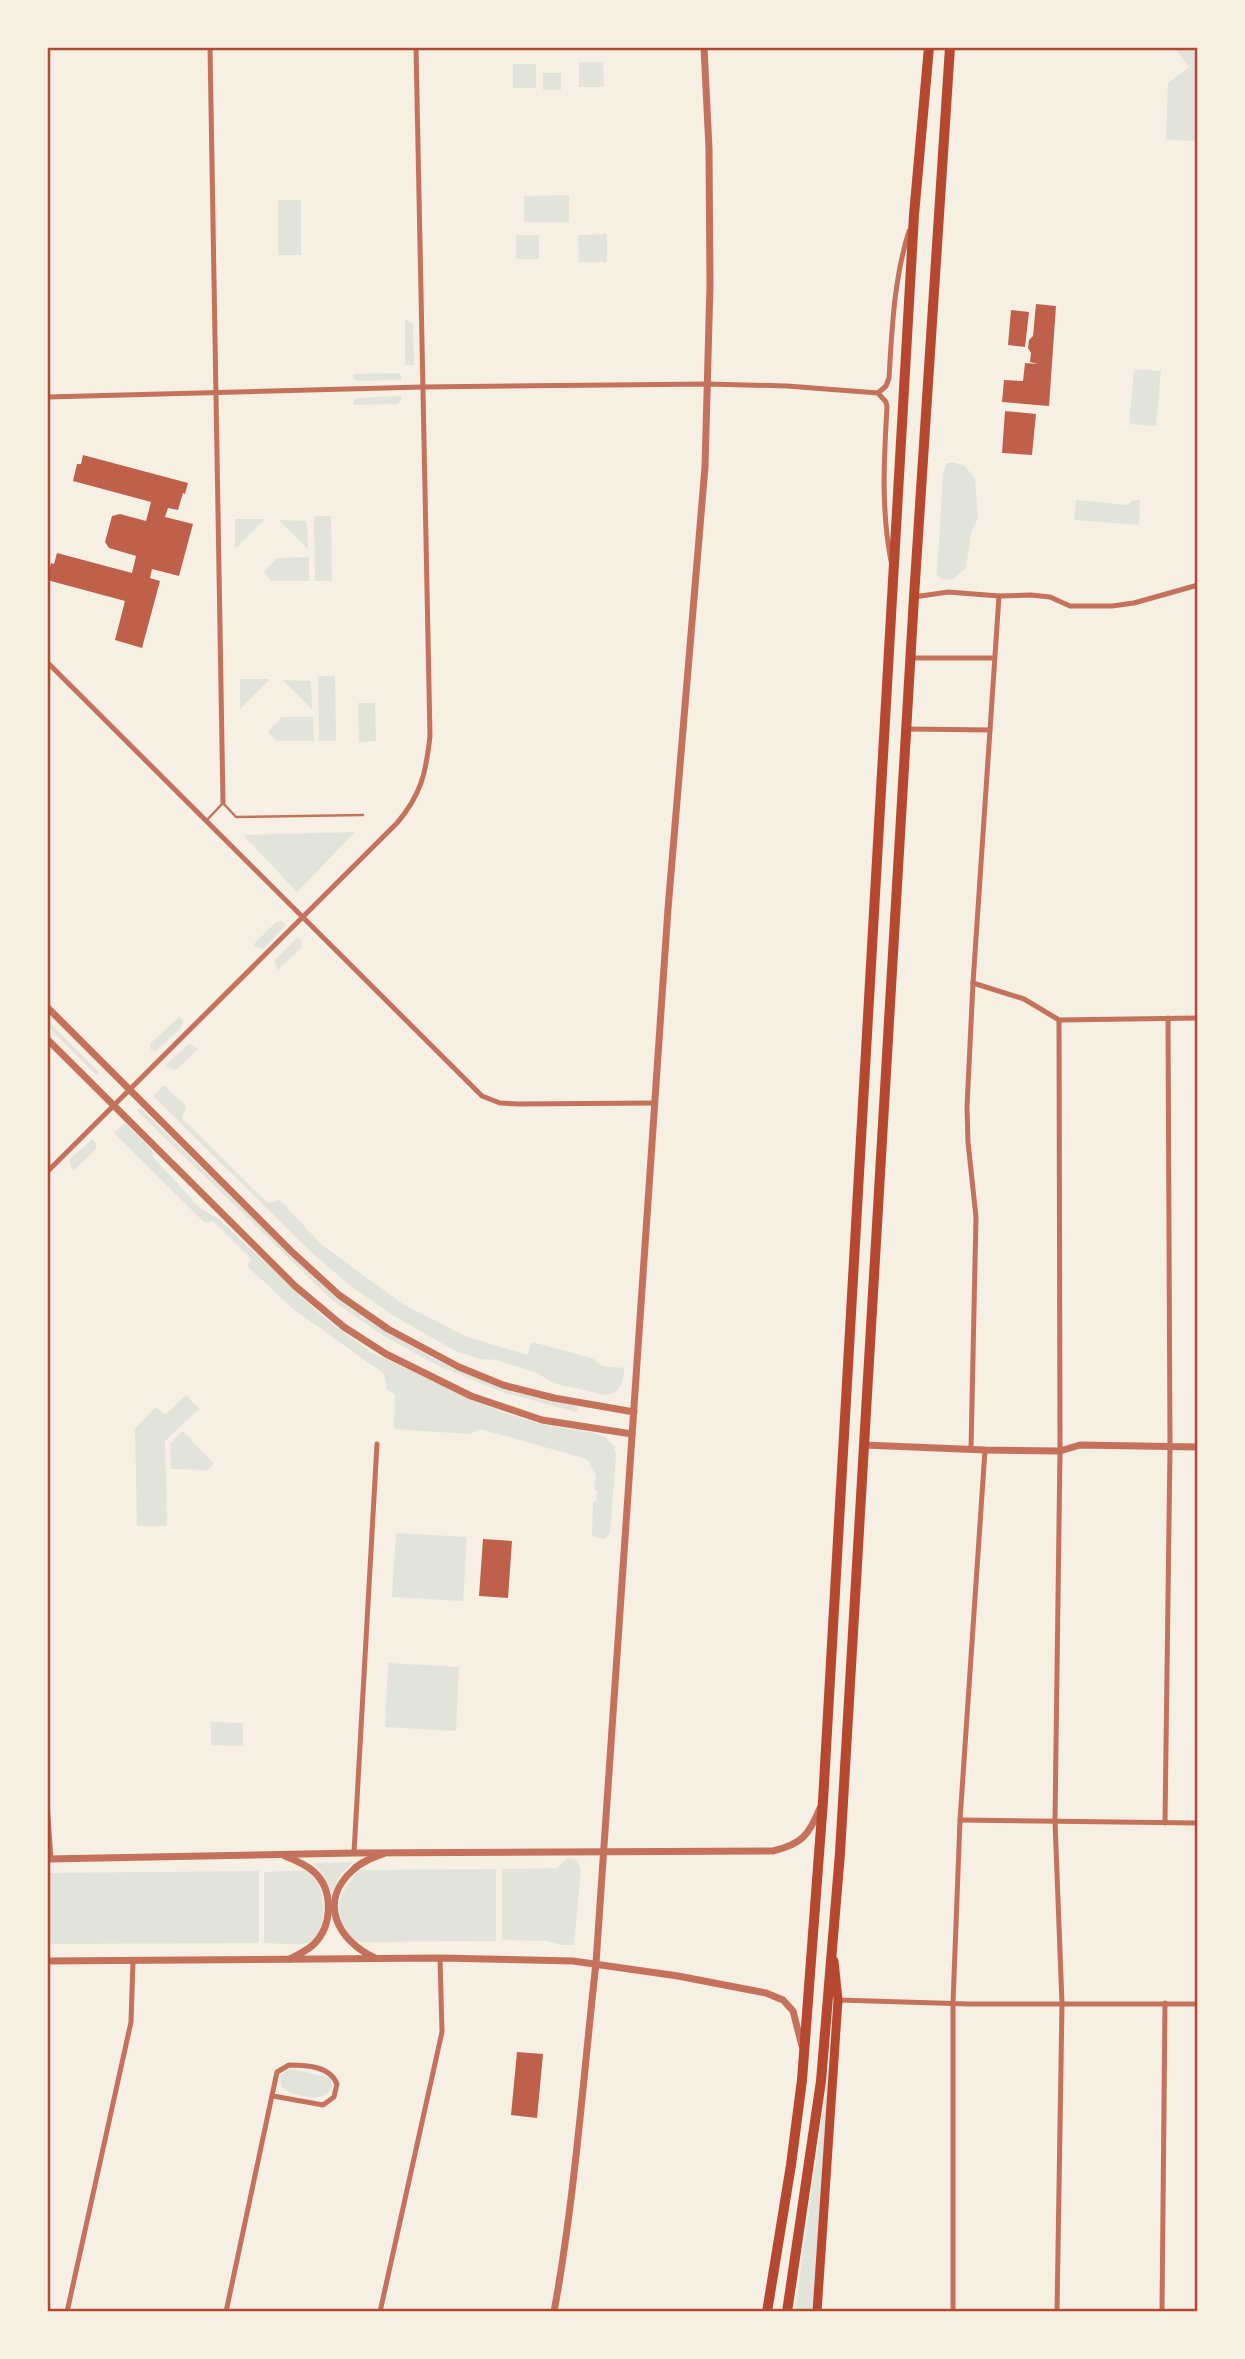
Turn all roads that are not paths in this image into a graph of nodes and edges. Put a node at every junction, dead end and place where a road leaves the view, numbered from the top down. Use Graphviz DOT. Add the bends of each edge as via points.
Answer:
graph roads {
  1 [pos="210,47"];
  2 [pos="416,47"];
  3 [pos="704,47"];
  4 [pos="929,47"];
  5 [pos="950,47"];
  6 [pos="915,215"];
  7 [pos="708,384"];
  8 [pos="422,387"];
  9 [pos="878,393"];
  10 [pos="215,394"];
  11 [pos="47,397"];
  12 [pos="895,581"];
  13 [pos="1198,585"];
  14 [pos="999,596"];
  15 [pos="914,597"];
  16 [pos="911,658"];
  17 [pos="995,658"];
  18 [pos="47,662"];
  19 [pos="908,729"];
  20 [pos="990,730"];
  21 [pos="223,803"];
  22 [pos="363,815"];
  23 [pos="206,821"];
  24 [pos="303,919"];
  25 [pos="973,983"];
  26 [pos="47,1007"];
  27 [pos="1168,1018"];
  28 [pos="1198,1018"];
  29 [pos="1059,1020"];
  30 [pos="47,1039"];
  31 [pos="130,1090"];
  32 [pos="655,1103"];
  33 [pos="114,1106"];
  34 [pos="47,1172"];
  35 [pos="634,1412"];
  36 [pos="632,1434"];
  37 [pos="377,1444"];
  38 [pos="864,1444"];
  39 [pos="1198,1447"];
  40 [pos="1170,1448"];
  41 [pos="971,1449"];
  42 [pos="985,1450"];
  43 [pos="1060,1451"];
  44 [pos="823,1801"];
  45 [pos="47,1804"];
  46 [pos="960,1820"];
  47 [pos="1055,1821"];
  48 [pos="1165,1823"];
  49 [pos="1198,1823"];
  50 [pos="603,1852"];
  51 [pos="354,1853"];
  52 [pos="386,1853"];
  53 [pos="281,1855"];
  54 [pos="49,1859"];
  55 [pos="833,1943"];
  56 [pos="440,1958"];
  57 [pos="378,1959"];
  58 [pos="286,1960"];
  59 [pos="47,1961"];
  60 [pos="133,1961"];
  61 [pos="596,1963"];
  62 [pos="838,2000"];
  63 [pos="953,2003"];
  64 [pos="1165,2003"];
  65 [pos="1062,2004"];
  66 [pos="1198,2004"];
  67 [pos="804,2058"];
  68 [pos="273,2096"];
  69 [pos="67,2312"];
  70 [pos="226,2312"];
  71 [pos="380,2312"];
  72 [pos="554,2312"];
  73 [pos="767,2312"];
  74 [pos="787,2312"];
  75 [pos="817,2312"];
  76 [pos="953,2312"];
  77 [pos="1057,2312"];
  78 [pos="1162,2312"];
  1 -- 10 [label="street"];
  2 -- 8 [label="street"];
  3 -- 7 [label="street"];
  4 -- 6 [label="highway"];
  5 -- 15 [label="highway"];
  6 -- 9 [label="street" via="894,299 889,378"];
  6 -- 12 [label="highway"];
  7 -- 8 [label="street"];
  7 -- 9 [label="street"];
  7 -- 32 [label="street"];
  8 -- 10 [label="street"];
  8 -- 24 [label="street" via="427,765 412,806"];
  9 -- 12 [label="street" via="887,407 885,532"];
  10 -- 11 [label="street"];
  10 -- 21 [label="street"];
  12 -- 44 [label="highway"];
  13 -- 14 [label="street" via="1112,606 1070,606 1031,594"];
  14 -- 15 [label="street" via="948,592"];
  14 -- 17 [label="street"];
  15 -- 16 [label="highway"];
  16 -- 17 [label="street"];
  16 -- 19 [label="highway"];
  17 -- 20 [label="street"];
  18 -- 23 [label="street"];
  19 -- 20 [label="street"];
  19 -- 38 [label="highway"];
  20 -- 25 [label="street"];
  21 -- 22 [label="lane" via="236,817"];
  21 -- 23 [label="lane"];
  23 -- 24 [label="street"];
  24 -- 31 [label="street"];
  24 -- 32 [label="street" via="489,1101"];
  25 -- 29 [label="street" via="1024,999"];
  25 -- 41 [label="street" via="967,1107 976,1217"];
  26 -- 31 [label="street"];
  27 -- 28 [label="street"];
  27 -- 29 [label="street"];
  27 -- 40 [label="street"];
  29 -- 43 [label="street"];
  30 -- 33 [label="street"];
  31 -- 33 [label="street"];
  31 -- 35 [label="street" via="338,1295 388,1329 503,1385"];
  32 -- 35 [label="street"];
  33 -- 34 [label="street"];
  33 -- 36 [label="street" via="295,1286 344,1327 386,1354 471,1396 542,1420"];
  35 -- 36 [label="street"];
  36 -- 50 [label="street"];
  37 -- 51 [label="street"];
  38 -- 41 [label="street"];
  38 -- 55 [label="highway"];
  39 -- 40 [label="street"];
  40 -- 43 [label="street" via="1080,1446"];
  40 -- 48 [label="street"];
  41 -- 42 [label="street"];
  42 -- 43 [label="street"];
  42 -- 46 [label="street"];
  43 -- 47 [label="street"];
  44 -- 50 [label="street" via="801,1840 773,1851"];
  44 -- 67 [label="highway"];
  45 -- 54 [label="street"];
  46 -- 47 [label="street"];
  46 -- 63 [label="street"];
  47 -- 48 [label="street"];
  47 -- 65 [label="street"];
  48 -- 49 [label="street"];
  50 -- 52 [label="street"];
  50 -- 61 [label="street"];
  51 -- 52 [label="street"];
  51 -- 53 [label="street"];
  52 -- 57 [label="street" via="353,1869 340,1885 335,1903 344,1937"];
  53 -- 54 [label="street"];
  53 -- 58 [label="street" via="315,1872 328,1902 323,1933 303,1953"];
  55 -- 62 [label="main road"];
  55 -- 74 [label="highway" via="821,2081"];
  56 -- 57 [label="street"];
  56 -- 61 [label="street"];
  56 -- 71 [label="street" via="442,2032"];
  57 -- 58 [label="street"];
  58 -- 60 [label="street"];
  59 -- 60 [label="street"];
  60 -- 69 [label="street" via="131,2022"];
  61 -- 67 [label="street" via="766,1993 783,2000 799,2027"];
  61 -- 72 [label="street"];
  62 -- 63 [label="street"];
  62 -- 75 [label="main road"];
  63 -- 65 [label="street"];
  63 -- 76 [label="street"];
  64 -- 65 [label="street"];
  64 -- 66 [label="street"];
  64 -- 78 [label="street"];
  65 -- 77 [label="street"];
  67 -- 73 [label="highway"];
  68 -- 68 [label="street" via="323,2105 334,2097 337,2084 324,2070 289,2065 277,2072"];
  68 -- 70 [label="street"];
}
